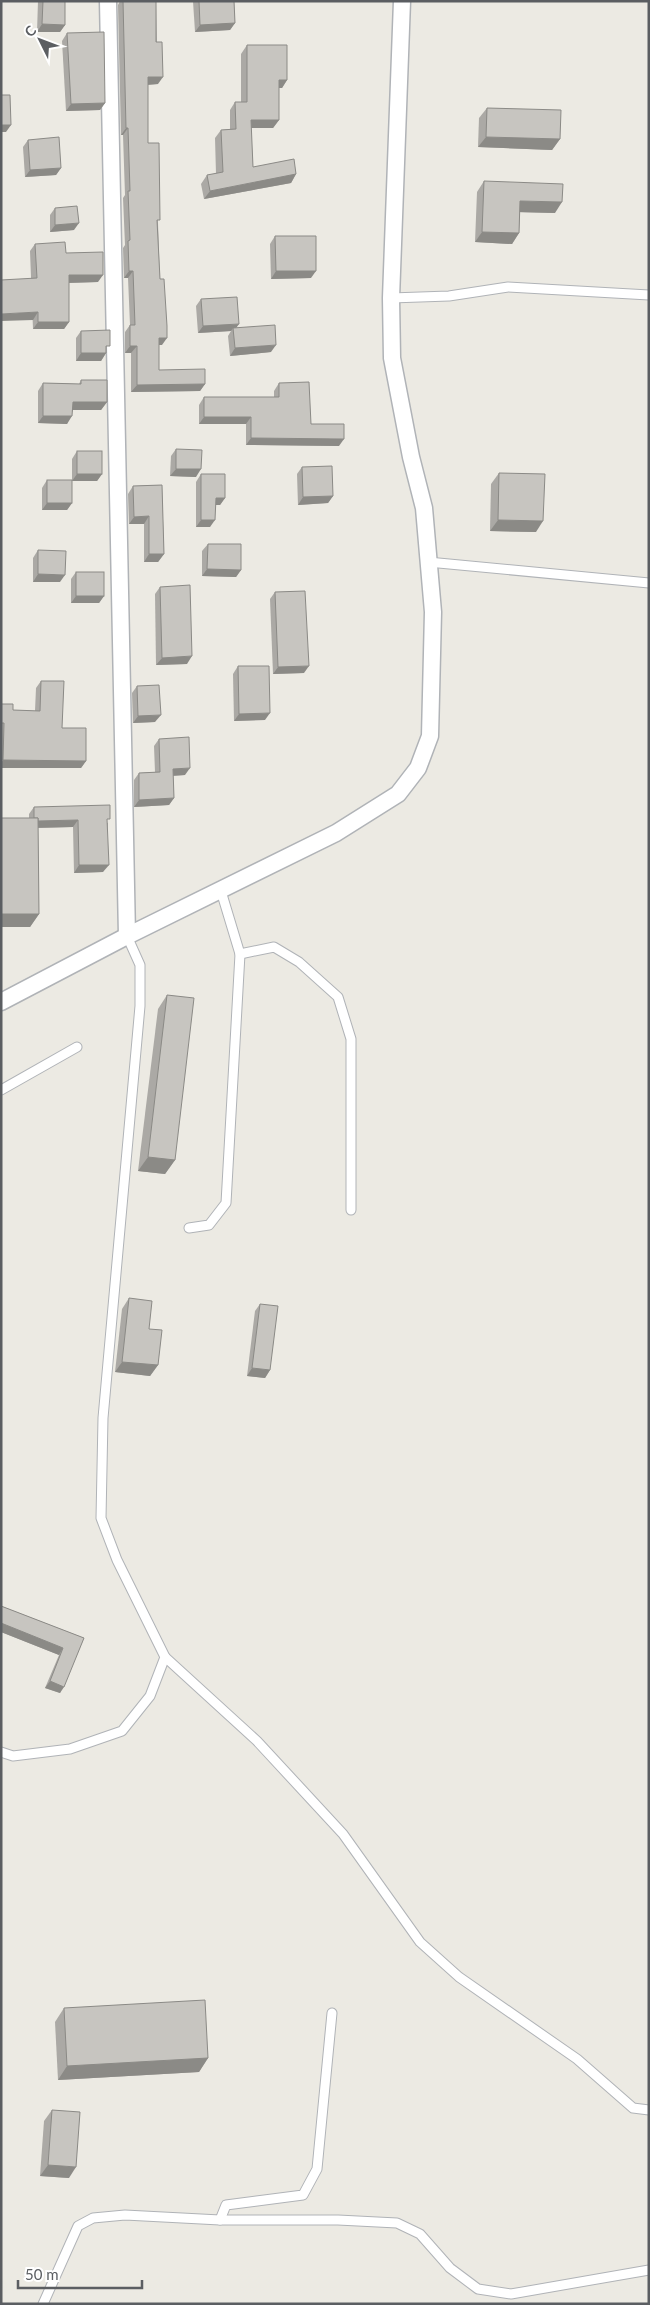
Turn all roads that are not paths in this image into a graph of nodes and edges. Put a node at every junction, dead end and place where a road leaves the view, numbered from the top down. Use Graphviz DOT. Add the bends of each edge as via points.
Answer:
graph roads {
  1 [pos="108,1"];
  2 [pos="402,1"];
  3 [pos="649,295"];
  4 [pos="391,298"];
  5 [pos="428,562"];
  6 [pos="649,583"];
  7 [pos="221,891"];
  8 [pos="127,936"];
  9 [pos="240,954"];
  10 [pos="1,1002"];
  11 [pos="77,1047"];
  12 [pos="1,1090"];
  13 [pos="351,1210"];
  14 [pos="189,1228"];
  15 [pos="165,1657"];
  16 [pos="1,1752"];
  17 [pos="332,2013"];
  18 [pos="649,2110"];
  19 [pos="220,2220"];
  20 [pos="649,2270"];
  21 [pos="43,2304"];
  1 -- 8 [label="street"];
  2 -- 4 [label="street"];
  3 -- 4 [label="lane" via="508,287 449,296"];
  4 -- 5 [label="street" via="392,358 424,508"];
  5 -- 6 [label="lane"];
  5 -- 7 [label="street" via="432,612 430,736 418,768 398,794 336,833"];
  7 -- 8 [label="street"];
  7 -- 9 [label="lane"];
  8 -- 10 [label="street"];
  8 -- 15 [label="lane" via="140,965 140,1006 103,1418 101,1518 117,1560"];
  9 -- 13 [label="lane" via="274,948 299,962 338,997 351,1039"];
  9 -- 14 [label="lane" via="226,1202 209,1225"];
  11 -- 12 [label="lane"];
  15 -- 16 [label="lane" via="150,1696 122,1731 70,1749 12,1756"];
  15 -- 18 [label="lane" via="256,1741 343,1834 420,1942 459,1977 577,2059 633,2108"];
  17 -- 19 [label="lane" via="318,2169 303,2195 226,2204"];
  19 -- 20 [label="lane" via="397,2223 420,2234 450,2268 478,2289 511,2294"];
  19 -- 21 [label="lane" via="125,2215 93,2218 78,2226"];
}
